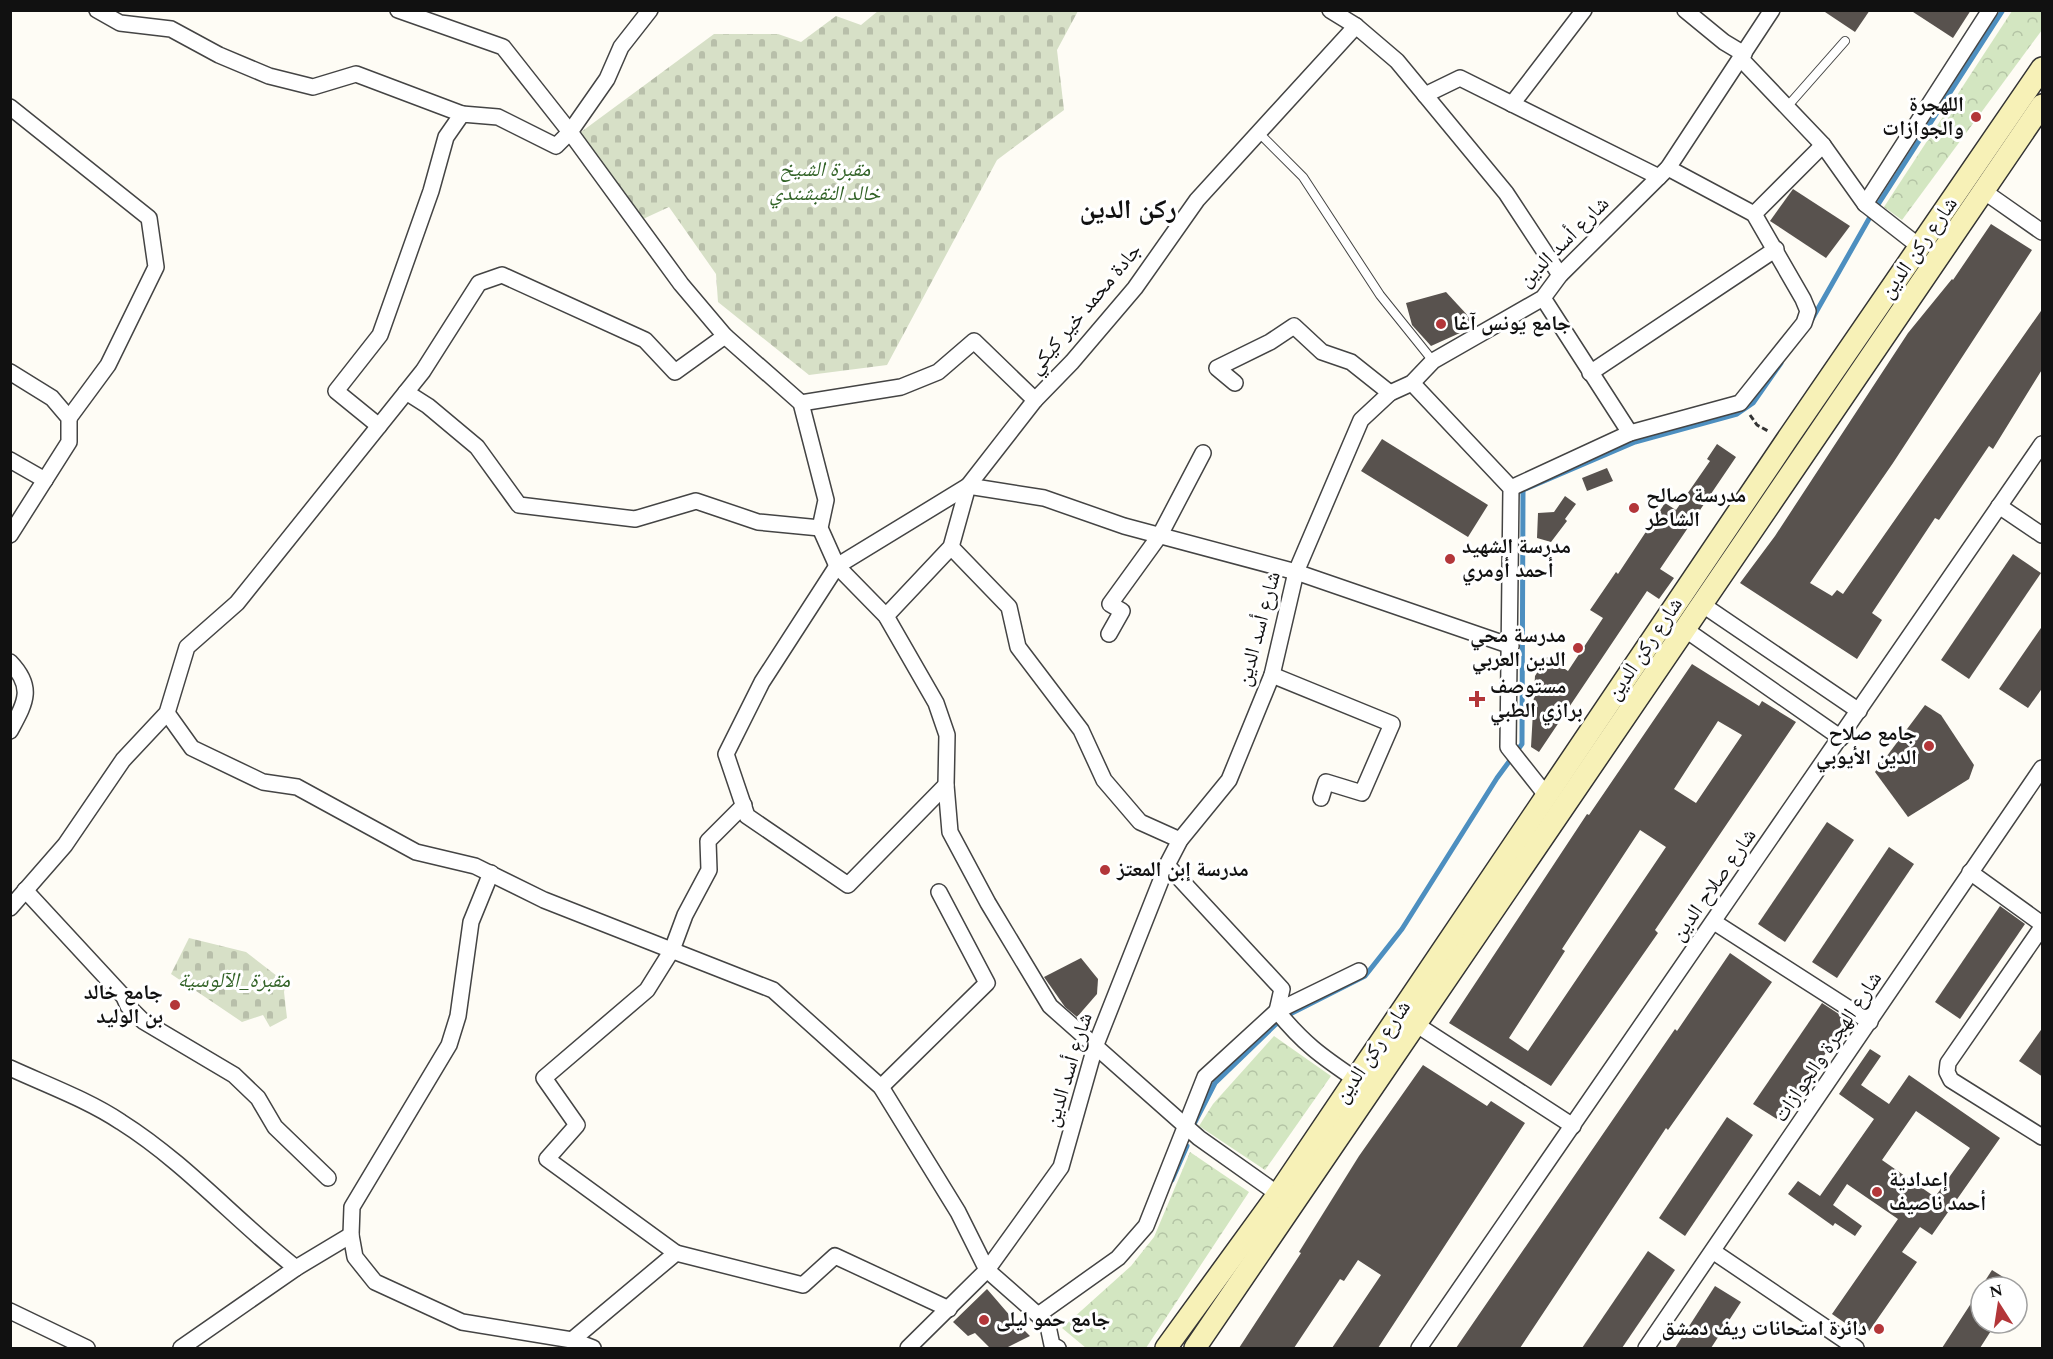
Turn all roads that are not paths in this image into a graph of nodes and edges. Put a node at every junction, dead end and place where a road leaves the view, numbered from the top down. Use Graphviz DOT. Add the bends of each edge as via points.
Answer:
graph roads {
  1 [pos="98,10"];
  2 [pos="398,10"];
  3 [pos="650,10"];
  4 [pos="1330,10"];
  5 [pos="1584,10"];
  6 [pos="1684,10"];
  7 [pos="1772,10"];
  8 [pos="1990,10"];
  9 [pos="1356,26"];
  10 [pos="1845,41"];
  11 [pos="1743,56"];
  12 [pos="2043,68"];
  13 [pos="1425,95"];
  14 [pos="1512,104"];
  15 [pos="2043,105"];
  16 [pos="10,107"];
  17 [pos="1786,108"];
  18 [pos="462,114"];
  19 [pos="570,132"];
  20 [pos="1259,134"];
  21 [pos="1823,146"];
  22 [pos="1664,173"];
  23 [pos="1982,190"];
  24 [pos="1865,204"];
  25 [pos="1754,214"];
  26 [pos="2043,232"];
  27 [pos="1920,247"];
  28 [pos="1776,249"];
  29 [pos="1560,275"];
  30 [pos="1543,298"];
  31 [pos="724,336"];
  32 [pos="1433,361"];
  33 [pos="10,372"];
  34 [pos="1590,373"];
  35 [pos="1412,382"];
  36 [pos="1235,383"];
  37 [pos="406,392"];
  38 [pos="1390,393"];
  39 [pos="1035,400"];
  40 [pos="801,403"];
  41 [pos="69,418"];
  42 [pos="379,426"];
  43 [pos="1630,433"];
  44 [pos="2043,444"];
  45 [pos="1203,453"];
  46 [pos="10,460"];
  47 [pos="45,480"];
  48 [pos="968,486"];
  49 [pos="1511,488"];
  50 [pos="2000,506"];
  51 [pos="820,528"];
  52 [pos="10,535"];
  53 [pos="1160,535"];
  54 [pos="2043,535"];
  55 [pos="951,547"];
  56 [pos="837,566"];
  57 [pos="1296,572"];
  58 [pos="1703,605"];
  59 [pos="886,616"];
  60 [pos="1686,630"];
  61 [pos="1109,634"];
  62 [pos="1511,646"];
  63 [pos="10,663"];
  64 [pos="1272,675"];
  65 [pos="1859,711"];
  66 [pos="167,713"];
  67 [pos="10,731"];
  68 [pos="1840,738"];
  69 [pos="2043,768"];
  70 [pos="946,785"];
  71 [pos="1546,795"];
  72 [pos="1321,798"];
  73 [pos="744,805"];
  74 [pos="1180,840"];
  75 [pos="1167,865"];
  76 [pos="1970,872"];
  77 [pos="491,873"];
  78 [pos="25,890"];
  79 [pos="939,892"];
  80 [pos="10,908"];
  81 [pos="1713,922"];
  82 [pos="2043,926"];
  83 [pos="672,950"];
  84 [pos="1359,971"];
  85 [pos="1277,1011"];
  86 [pos="1870,1022"];
  87 [pos="1417,1025"];
  88 [pos="1095,1047"];
  89 [pos="10,1068"];
  90 [pos="1355,1079"];
  91 [pos="881,1087"];
  92 [pos="1185,1125"];
  93 [pos="1573,1126"];
  94 [pos="2043,1137"];
  95 [pos="328,1178"];
  96 [pos="1278,1194"];
  97 [pos="351,1235"];
  98 [pos="1714,1252"];
  99 [pos="676,1253"];
  100 [pos="296,1268"];
  101 [pos="987,1270"];
  102 [pos="949,1308"];
  103 [pos="10,1311"];
  104 [pos="1043,1320"];
  105 [pos="572,1340"];
  106 [pos="87,1348"];
  107 [pos="181,1348"];
  108 [pos="593,1348"];
  109 [pos="908,1348"];
  110 [pos="1058,1348"];
  111 [pos="1166,1348"];
  112 [pos="1195,1348"];
  113 [pos="1419,1348"];
  114 [pos="1647,1348"];
  115 [pos="1856,1348"];
  1 -- 18 [label="street" via="120,22 171,29 269,76 313,87 356,74"];
  2 -- 19 [label="street" via="503,47"];
  3 -- 19 [label="street" via="621,47 607,79"];
  4 -- 9 [label="street"];
  5 -- 14 [label="street"];
  6 -- 11 [label="street"];
  7 -- 11 [label="street, شارع أسد الدين"];
  8 -- 24 [label="street"];
  9 -- 13 [label="street" via="1397,61"];
  9 -- 20 [label="street, جادة محمد خير كيكي"];
  10 -- 17 [label="lane"];
  11 -- 17 [label="street"];
  11 -- 22 [label="street, شارع أسد الدين"];
  12 -- 27 [label="main road, شارع ركن الدين"];
  13 -- 14 [label="street" via="1460,78"];
  13 -- 29 [label="street" via="1506,193"];
  14 -- 22 [label="street"];
  15 -- 23 [label="main road, شارع ركن الدين"];
  16 -- 41 [label="street" via="149,218 156,267 108,365"];
  17 -- 21 [label="street"];
  18 -- 19 [label="street" via="498,117 556,146"];
  18 -- 42 [label="street" via="446,137 381,335 336,391"];
  19 -- 31 [label="street"];
  20 -- 32 [label="lane" via="1303,177 1380,295"];
  20 -- 39 [label="street, جادة محمد خير كيكي" via="1197,200 1135,288"];
  21 -- 24 [label="street"];
  21 -- 25 [label="street"];
  22 -- 25 [label="street"];
  22 -- 29 [label="street, شارع أسد الدين"];
  23 -- 26 [label="street"];
  23 -- 58 [label="main road, شارع ركن الدين"];
  24 -- 27 [label="street"];
  25 -- 28 [label="street"];
  27 -- 71 [label="main road, شارع ركن الدين"];
  28 -- 34 [label="street"];
  28 -- 43 [label="street" via="1808,311 1804,323 1744,408"];
  29 -- 30 [label="street, شارع أسد الدين"];
  30 -- 32 [label="street, شارع أسد الدين"];
  30 -- 34 [label="street"];
  31 -- 37 [label="street" via="675,372 645,340 502,275 479,283"];
  31 -- 40 [label="street"];
  32 -- 35 [label="street, شارع أسد الدين"];
  33 -- 41 [label="street" via="52,398"];
  34 -- 43 [label="street"];
  35 -- 38 [label="street, شارع أسد الدين"];
  35 -- 49 [label="street"];
  36 -- 38 [label="street" via="1216,368 1294,326 1322,352 1351,362"];
  37 -- 42 [label="street"];
  37 -- 51 [label="street" via="477,447 519,505 634,519 696,501 758,522"];
  38 -- 57 [label="street, شارع أسد الدين" via="1361,420"];
  39 -- 40 [label="street" via="974,341 938,372 901,387"];
  39 -- 48 [label="street, جادة محمد خير كيكي"];
  40 -- 51 [label="street" via="826,500"];
  41 -- 47 [label="street" via="69,442"];
  42 -- 66 [label="street" via="237,603 187,647"];
  43 -- 49 [label="street"];
  44 -- 50 [label="street, شارع صلاح الدين"];
  45 -- 53 [label="street"];
  46 -- 47 [label="street"];
  47 -- 52 [label="street"];
  48 -- 53 [label="street" via="1044,498"];
  48 -- 55 [label="street"];
  48 -- 56 [label="street"];
  49 -- 62 [label="street"];
  50 -- 54 [label="street"];
  50 -- 65 [label="street, شارع صلاح الدين"];
  51 -- 56 [label="street"];
  53 -- 57 [label="street"];
  53 -- 61 [label="street" via="1110,604 1122,611"];
  55 -- 59 [label="street"];
  55 -- 74 [label="street" via="1009,607 1018,647 1081,730 1104,780 1140,822"];
  56 -- 59 [label="street"];
  56 -- 73 [label="street" via="762,682 726,754"];
  57 -- 62 [label="street"];
  57 -- 64 [label="street, شارع أسد الدين"];
  58 -- 60 [label="main road, شارع ركن الدين"];
  58 -- 65 [label="street"];
  59 -- 70 [label="street" via="936,703 946,735"];
  60 -- 68 [label="street"];
  60 -- 87 [label="main road, شارع ركن الدين"];
  62 -- 71 [label="street" via="1508,747"];
  63 -- 67 [label="street" via="23,675 26,701"];
  64 -- 72 [label="street" via="1392,724 1362,793 1326,782"];
  64 -- 74 [label="street, شارع أسد الدين" via="1229,780"];
  65 -- 68 [label="street, شارع صلاح الدين"];
  66 -- 77 [label="street" via="192,748 263,782 297,788 416,852"];
  66 -- 78 [label="street" via="123,760 65,845"];
  68 -- 81 [label="street, شارع صلاح الدين"];
  69 -- 76 [label="street, شارع الهجرة والجوازات"];
  70 -- 73 [label="street" via="848,885 747,816"];
  70 -- 88 [label="street" via="950,832 988,903 1050,1006"];
  71 -- 90 [label="main road, شارع ركن الدين"];
  73 -- 83 [label="street" via="708,842 709,870"];
  74 -- 75 [label="street, شارع أسد الدين"];
  75 -- 85 [label="street" via="1282,989"];
  75 -- 88 [label="street, شارع أسد الدين"];
  76 -- 82 [label="street"];
  76 -- 86 [label="street, شارع الهجرة والجوازات"];
  77 -- 83 [label="street" via="544,900"];
  77 -- 97 [label="street" via="471,922 458,1016 449,1045 352,1207"];
  78 -- 80 [label="street"];
  78 -- 95 [label="street" via="137,1016 234,1075 258,1098 275,1127"];
  79 -- 91 [label="street" via="987,983"];
  81 -- 86 [label="street"];
  81 -- 93 [label="street, شارع صلاح الدين"];
  82 -- 94 [label="street" via="1948,1063 1947,1072 1951,1080"];
  83 -- 91 [label="street" via="773,990"];
  83 -- 99 [label="street" via="647,990 544,1078 578,1125 547,1159"];
  84 -- 85 [label="street"];
  85 -- 90 [label="street" via="1312,1050"];
  85 -- 92 [label="street" via="1205,1077"];
  86 -- 98 [label="street, شارع الهجرة والجوازات"];
  87 -- 93 [label="street"];
  87 -- 112 [label="main road, شارع ركن الدين"];
  88 -- 92 [label="street"];
  88 -- 101 [label="street, شارع أسد الدين" via="1062,1167"];
  89 -- 100 [label="street" via="121,1121 191,1174"];
  90 -- 96 [label="main road, شارع ركن الدين"];
  91 -- 101 [label="street" via="958,1212"];
  92 -- 96 [label="street"];
  92 -- 104 [label="street" via="1146,1226 1118,1258"];
  93 -- 113 [label="street, شارع صلاح الدين"];
  96 -- 111 [label="main road, شارع ركن الدين"];
  97 -- 100 [label="street"];
  97 -- 105 [label="street" via="355,1257 375,1282 462,1322"];
  98 -- 114 [label="street, شارع الهجرة والجوازات"];
  98 -- 115 [label="street"];
  99 -- 102 [label="street" via="803,1285 835,1256"];
  99 -- 105 [label="street"];
  100 -- 107 [label="street"];
  101 -- 102 [label="street, شارع أسد الدين"];
  101 -- 104 [label="street"];
  102 -- 109 [label="street, شارع أسد الدين"];
  103 -- 106 [label="street"];
  104 -- 110 [label="street" via="1052,1345"];
  105 -- 108 [label="street"];
}
